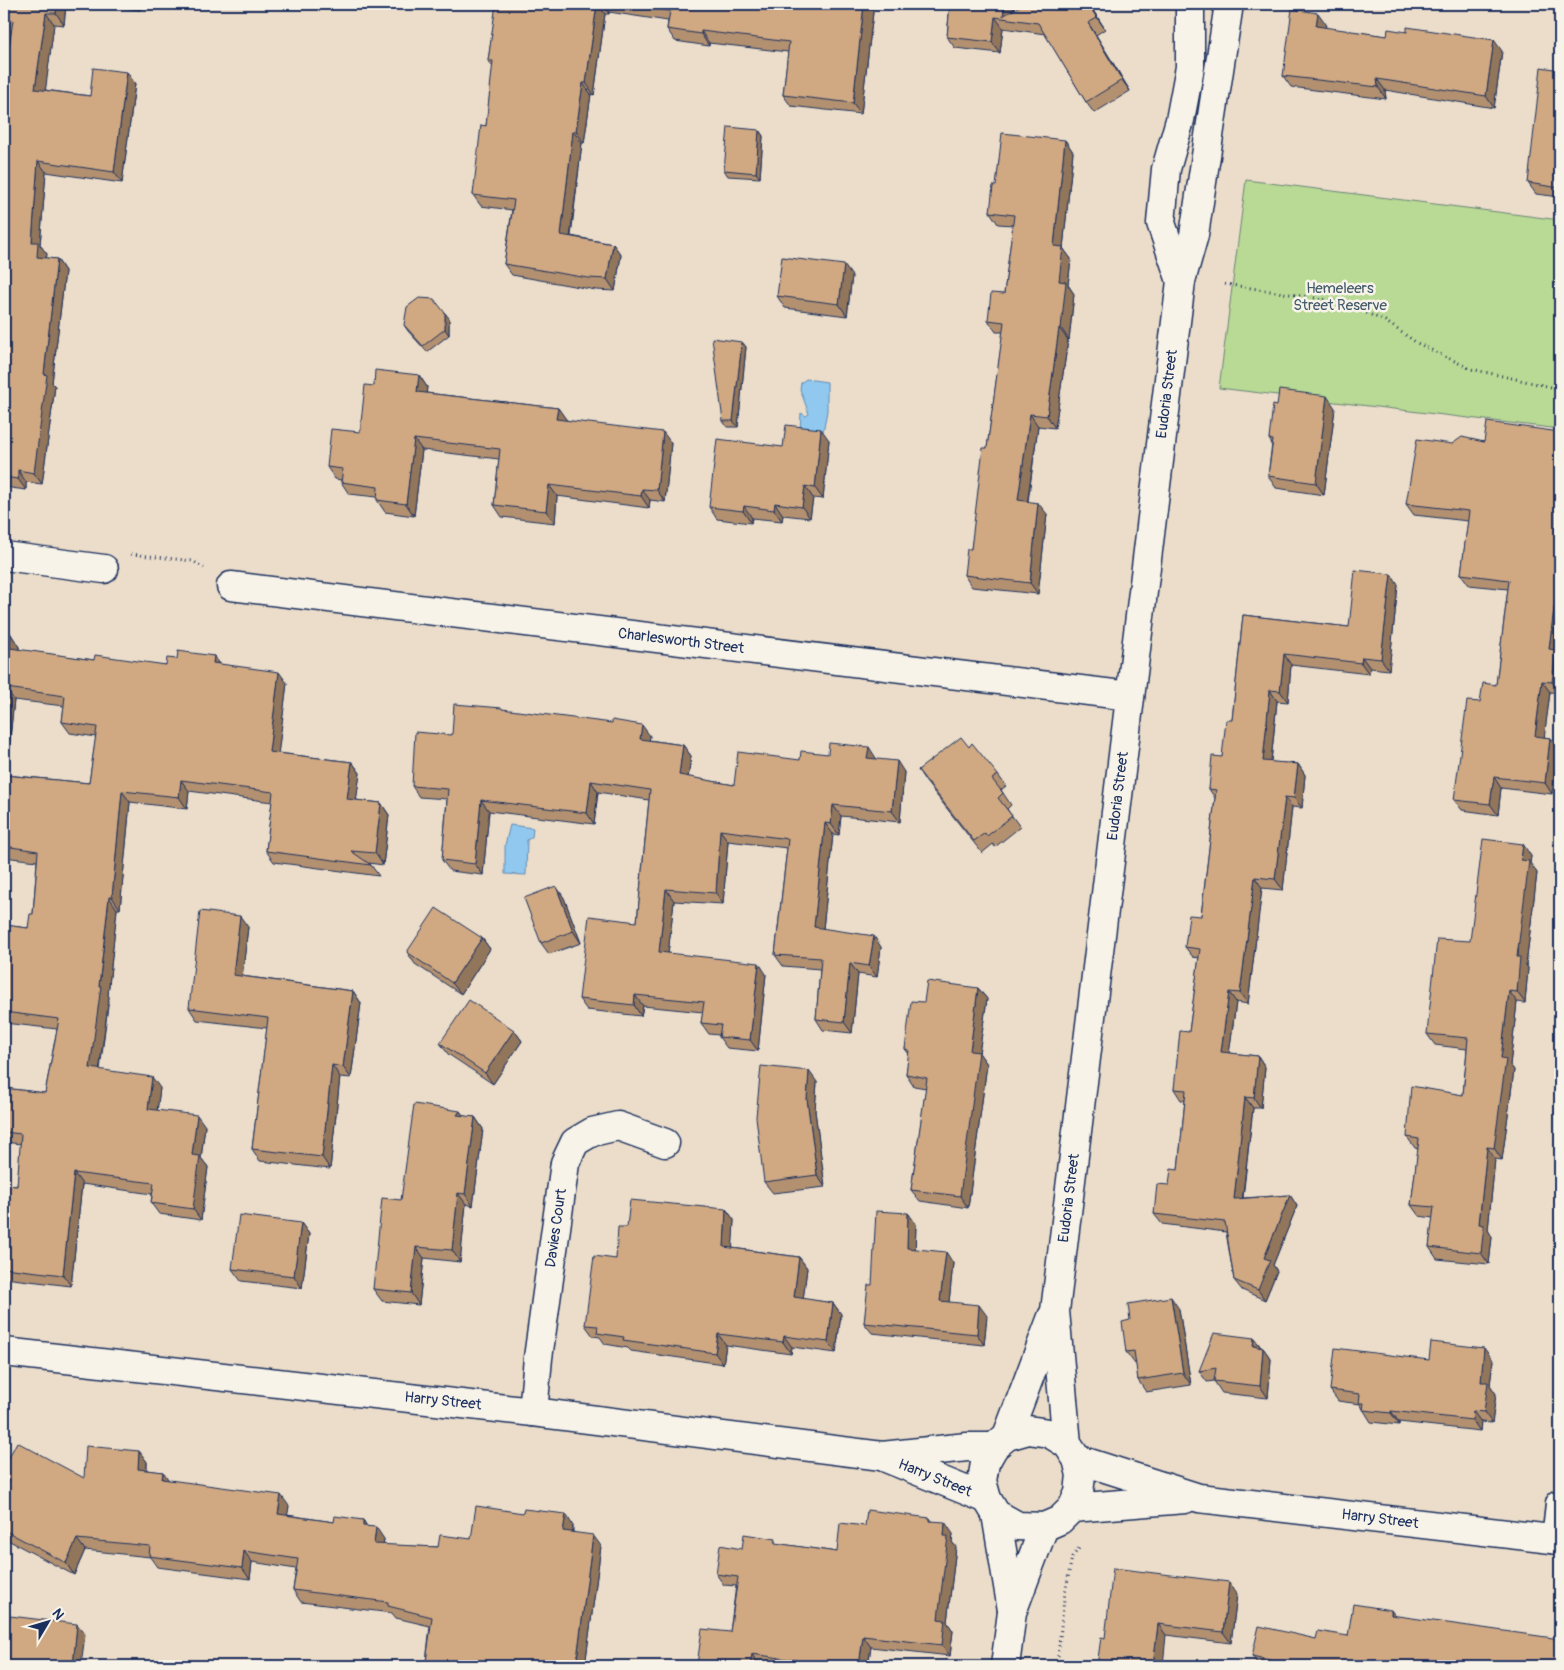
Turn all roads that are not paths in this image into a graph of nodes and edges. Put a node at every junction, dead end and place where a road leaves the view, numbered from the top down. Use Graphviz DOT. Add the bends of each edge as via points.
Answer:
graph roads {
  1 [pos="1190,4"];
  2 [pos="1229,4"];
  3 [pos="1181,281"];
  4 [pos="4,556"];
  5 [pos="104,569"];
  6 [pos="231,586"];
  7 [pos="1130,696"];
  8 [pos="665,1143"];
  9 [pos="1055,1311"];
  10 [pos="4,1352"];
  11 [pos="533,1412"];
  12 [pos="1001,1441"];
  13 [pos="1072,1452"];
  14 [pos="882,1456"];
  15 [pos="1199,1498"];
  16 [pos="1560,1504"];
  17 [pos="991,1506"];
  18 [pos="1072,1508"];
  19 [pos="1044,1527"];
  20 [pos="1558,1540"];
  21 [pos="1012,1612"];
  22 [pos="1005,1666"];
  1 -- 3 [label="street, Eudoria Street" via="1190,67 1166,169 1161,223"];
  2 -- 3 [label="street, Eudoria Street" via="1194,235"];
  3 -- 7 [label="street, Eudoria Street"];
  4 -- 5 [label="street"];
  6 -- 7 [label="street, Charlesworth Street"];
  7 -- 9 [label="street, Eudoria Street"];
  8 -- 11 [label="street, Davies Court" via="618,1126 592,1132 575,1142 565,1163"];
  9 -- 12 [label="street, Eudoria Street"];
  9 -- 13 [label="street, Eudoria Street"];
  10 -- 11 [label="street, Harry Street"];
  11 -- 14 [label="street, Harry Street"];
  12 -- 13 [label="street" via="1028,1430 1049,1433"];
  12 -- 14 [label="street, Harry Street"];
  12 -- 17 [label="street" via="985,1463 982,1482"];
  13 -- 15 [label="street, Harry Street"];
  13 -- 18 [label="street" via="1081,1476 1079,1493"];
  14 -- 17 [label="street, Harry Street"];
  15 -- 18 [label="street, Harry Street"];
  15 -- 20 [label="street, Harry Street"];
  16 -- 20 [label="street"];
  17 -- 19 [label="street" via="1018,1526"];
  17 -- 21 [label="street"];
  18 -- 19 [label="street" via="1060,1520"];
  19 -- 21 [label="street"];
  21 -- 22 [label="street"];
}
